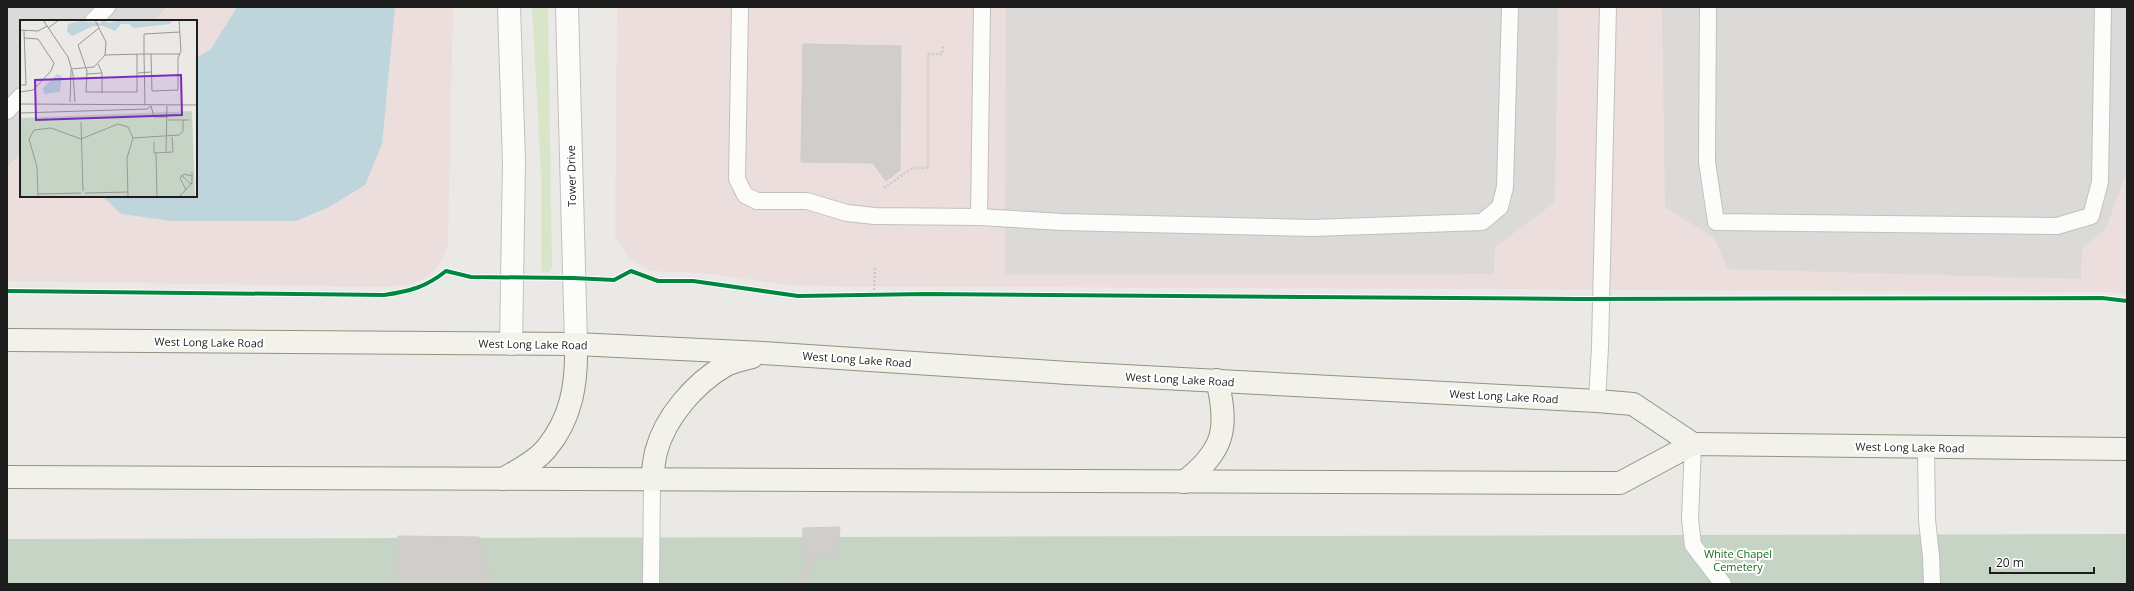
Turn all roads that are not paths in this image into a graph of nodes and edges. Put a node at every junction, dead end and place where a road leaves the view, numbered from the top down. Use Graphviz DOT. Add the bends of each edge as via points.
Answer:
graph roads {
  1 [pos="107,7"];
  2 [pos="509,7"];
  3 [pos="568,7"];
  4 [pos="740,7"];
  5 [pos="982,7"];
  6 [pos="1510,7"];
  7 [pos="1608,7"];
  8 [pos="1708,7"];
  9 [pos="2103,7"];
  10 [pos="94,20"];
  11 [pos="20,97"];
  12 [pos="7,111"];
  13 [pos="979,217"];
  14 [pos="7,340"];
  15 [pos="511,344"];
  16 [pos="576,344"];
  17 [pos="763,353"];
  18 [pos="1216,380"];
  19 [pos="1596,401"];
  20 [pos="1693,444"];
  21 [pos="1926,447"];
  22 [pos="2127,449"];
  23 [pos="7,477"];
  24 [pos="503,479"];
  25 [pos="652,479"];
  26 [pos="1184,482"];
  27 [pos="652,584"];
  28 [pos="1723,584"];
  29 [pos="1932,584"];
  1 -- 10 [label="lane"];
  2 -- 15 [label="street" via="514,162"];
  3 -- 16 [label="street, Tower Drive"];
  4 -- 13 [label="lane" via="737,179 745,195 757,201 807,201 847,213 875,216"];
  5 -- 13 [label="lane"];
  6 -- 13 [label="lane" via="1505,187 1500,207 1482,222 1312,228 1062,222"];
  7 -- 19 [label="lane"];
  8 -- 9 [label="lane" via="1707,162 1716,222 2057,226 2090,216 2100,182"];
  11 -- 12 [label="lane"];
  14 -- 15 [label="main road, West Long Lake Road"];
  15 -- 16 [label="main road, West Long Lake Road"];
  16 -- 17 [label="main road, West Long Lake Road"];
  16 -- 24 [label="main road" via="575,387 561,428 546,450"];
  17 -- 18 [label="main road, West Long Lake Road"];
  17 -- 25 [label="main road" via="727,365 699,385 680,406 656,451"];
  18 -- 19 [label="main road, West Long Lake Road"];
  18 -- 26 [label="main road" via="1222,403 1223,427 1216,449 1202,468"];
  19 -- 20 [label="main road, West Long Lake Road" via="1633,404"];
  20 -- 21 [label="main road, West Long Lake Road"];
  20 -- 26 [label="main road, West Long Lake Road" via="1620,483"];
  20 -- 28 [label="lane" via="1690,519 1693,545"];
  21 -- 22 [label="main road, West Long Lake Road"];
  21 -- 29 [label="lane" via="1927,520 1932,556"];
  23 -- 24 [label="main road, West Long Lake Road"];
  24 -- 25 [label="main road, West Long Lake Road"];
  25 -- 26 [label="main road, West Long Lake Road"];
  25 -- 27 [label="lane"];
}
